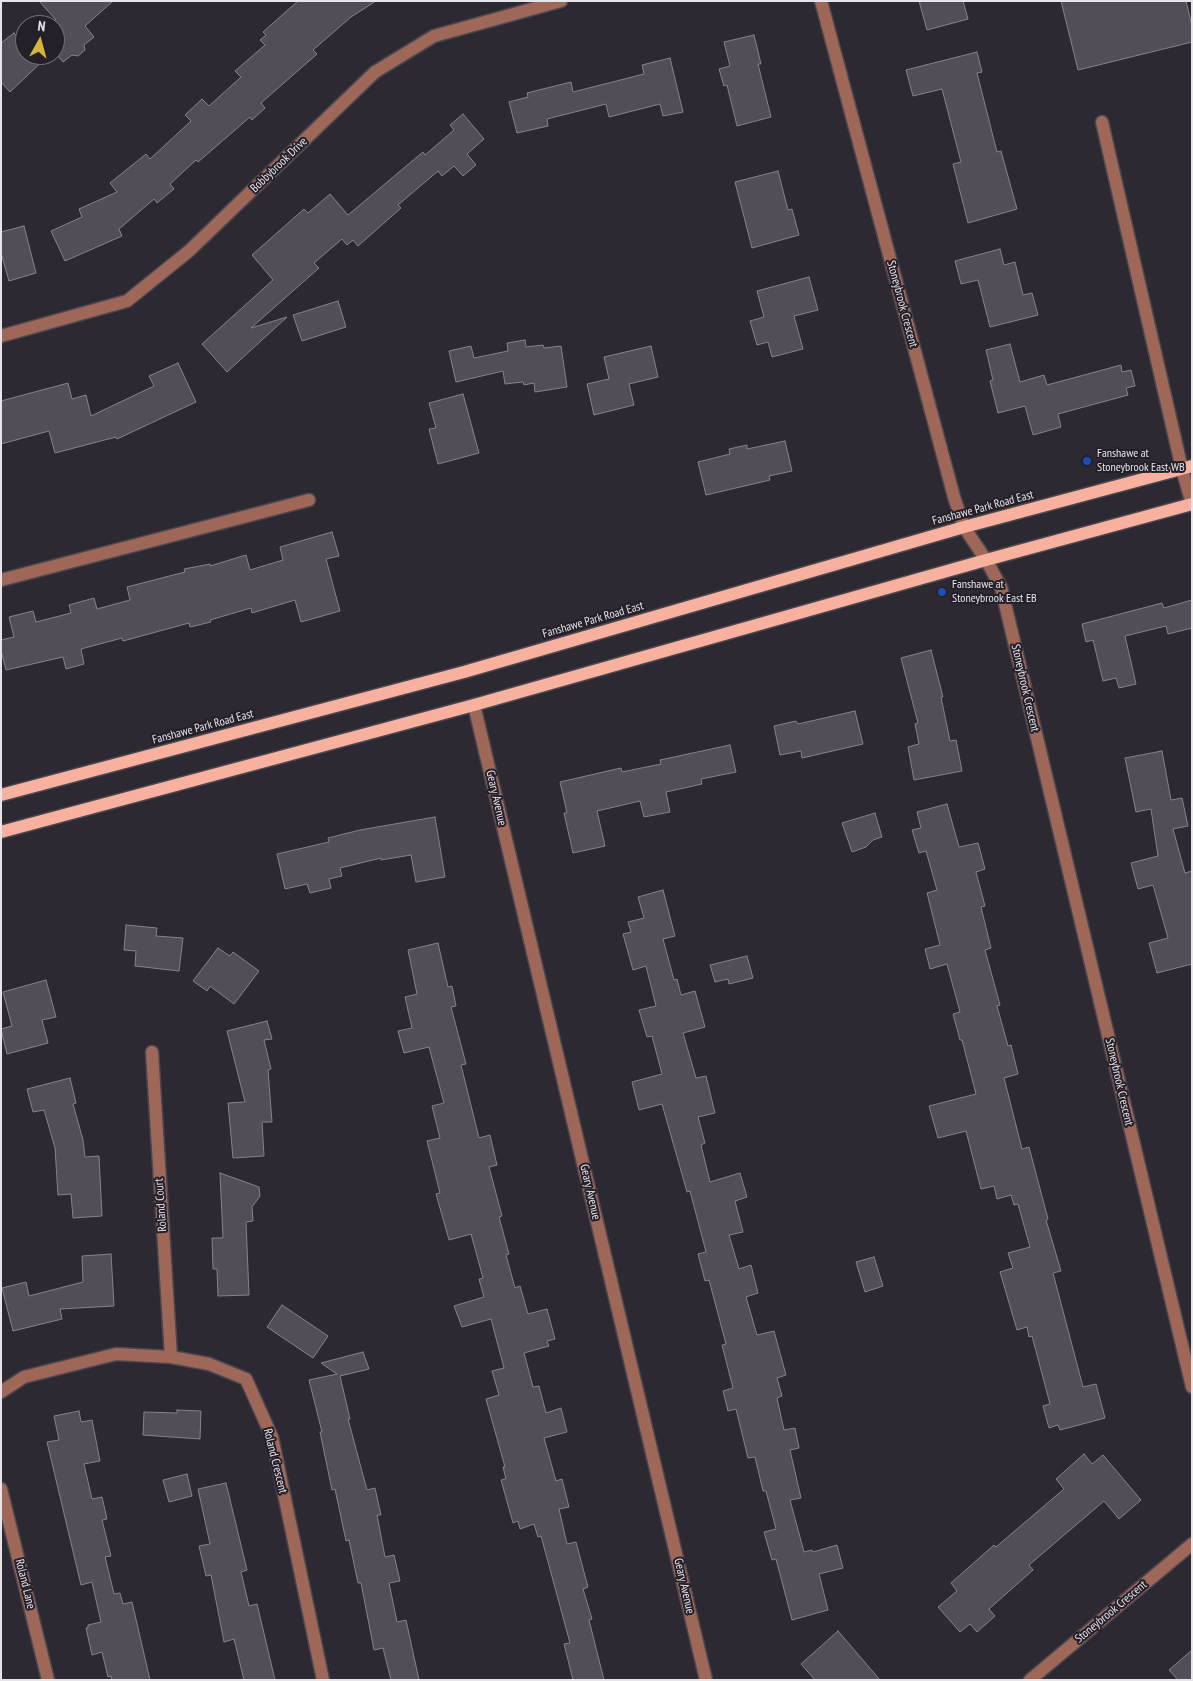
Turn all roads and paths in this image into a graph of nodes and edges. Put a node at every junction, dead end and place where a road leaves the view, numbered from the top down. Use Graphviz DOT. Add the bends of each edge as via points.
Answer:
graph roads {
  1 [pos="561,1"];
  2 [pos="822,1"];
  3 [pos="1102,122"];
  4 [pos="1,336"];
  5 [pos="1187,468"];
  6 [pos="309,500"];
  7 [pos="1192,504"];
  8 [pos="964,527"];
  9 [pos="986,560"];
  10 [pos="1,580"];
  11 [pos="474,705"];
  12 [pos="1,795"];
  13 [pos="1,832"];
  14 [pos="152,1052"];
  15 [pos="171,1357"];
  16 [pos="1192,1386"];
  17 [pos="1,1392"];
  18 [pos="1,1489"];
  19 [pos="1192,1544"];
  20 [pos="48,1680"];
  21 [pos="323,1680"];
  22 [pos="706,1680"];
  23 [pos="1030,1680"];
  1 -- 4 [label="street, Bobbybrook Drive" via="434,36 375,72 189,251 127,301"];
  2 -- 8 [label="street, Stoneybrook Crescent"];
  3 -- 5 [label="street"];
  5 -- 7 [label="street"];
  5 -- 8 [label="main road, Fanshawe Park Road East"];
  6 -- 10 [label="street"];
  7 -- 9 [label="main road"];
  8 -- 9 [label="street, Stoneybrook Crescent"];
  8 -- 12 [label="main road, Fanshawe Park Road East" via="464,672"];
  9 -- 11 [label="main road"];
  9 -- 16 [label="street, Stoneybrook Crescent" via="1001,588"];
  11 -- 13 [label="main road"];
  11 -- 22 [label="street, Geary Avenue"];
  14 -- 15 [label="street, Roland Court"];
  15 -- 17 [label="street, Roland Crescent" via="116,1354 24,1376"];
  15 -- 21 [label="street, Roland Crescent" via="209,1364 246,1379 272,1437"];
  18 -- 20 [label="street, Roland Lane"];
  19 -- 23 [label="street, Stoneybrook Crescent"];
}
